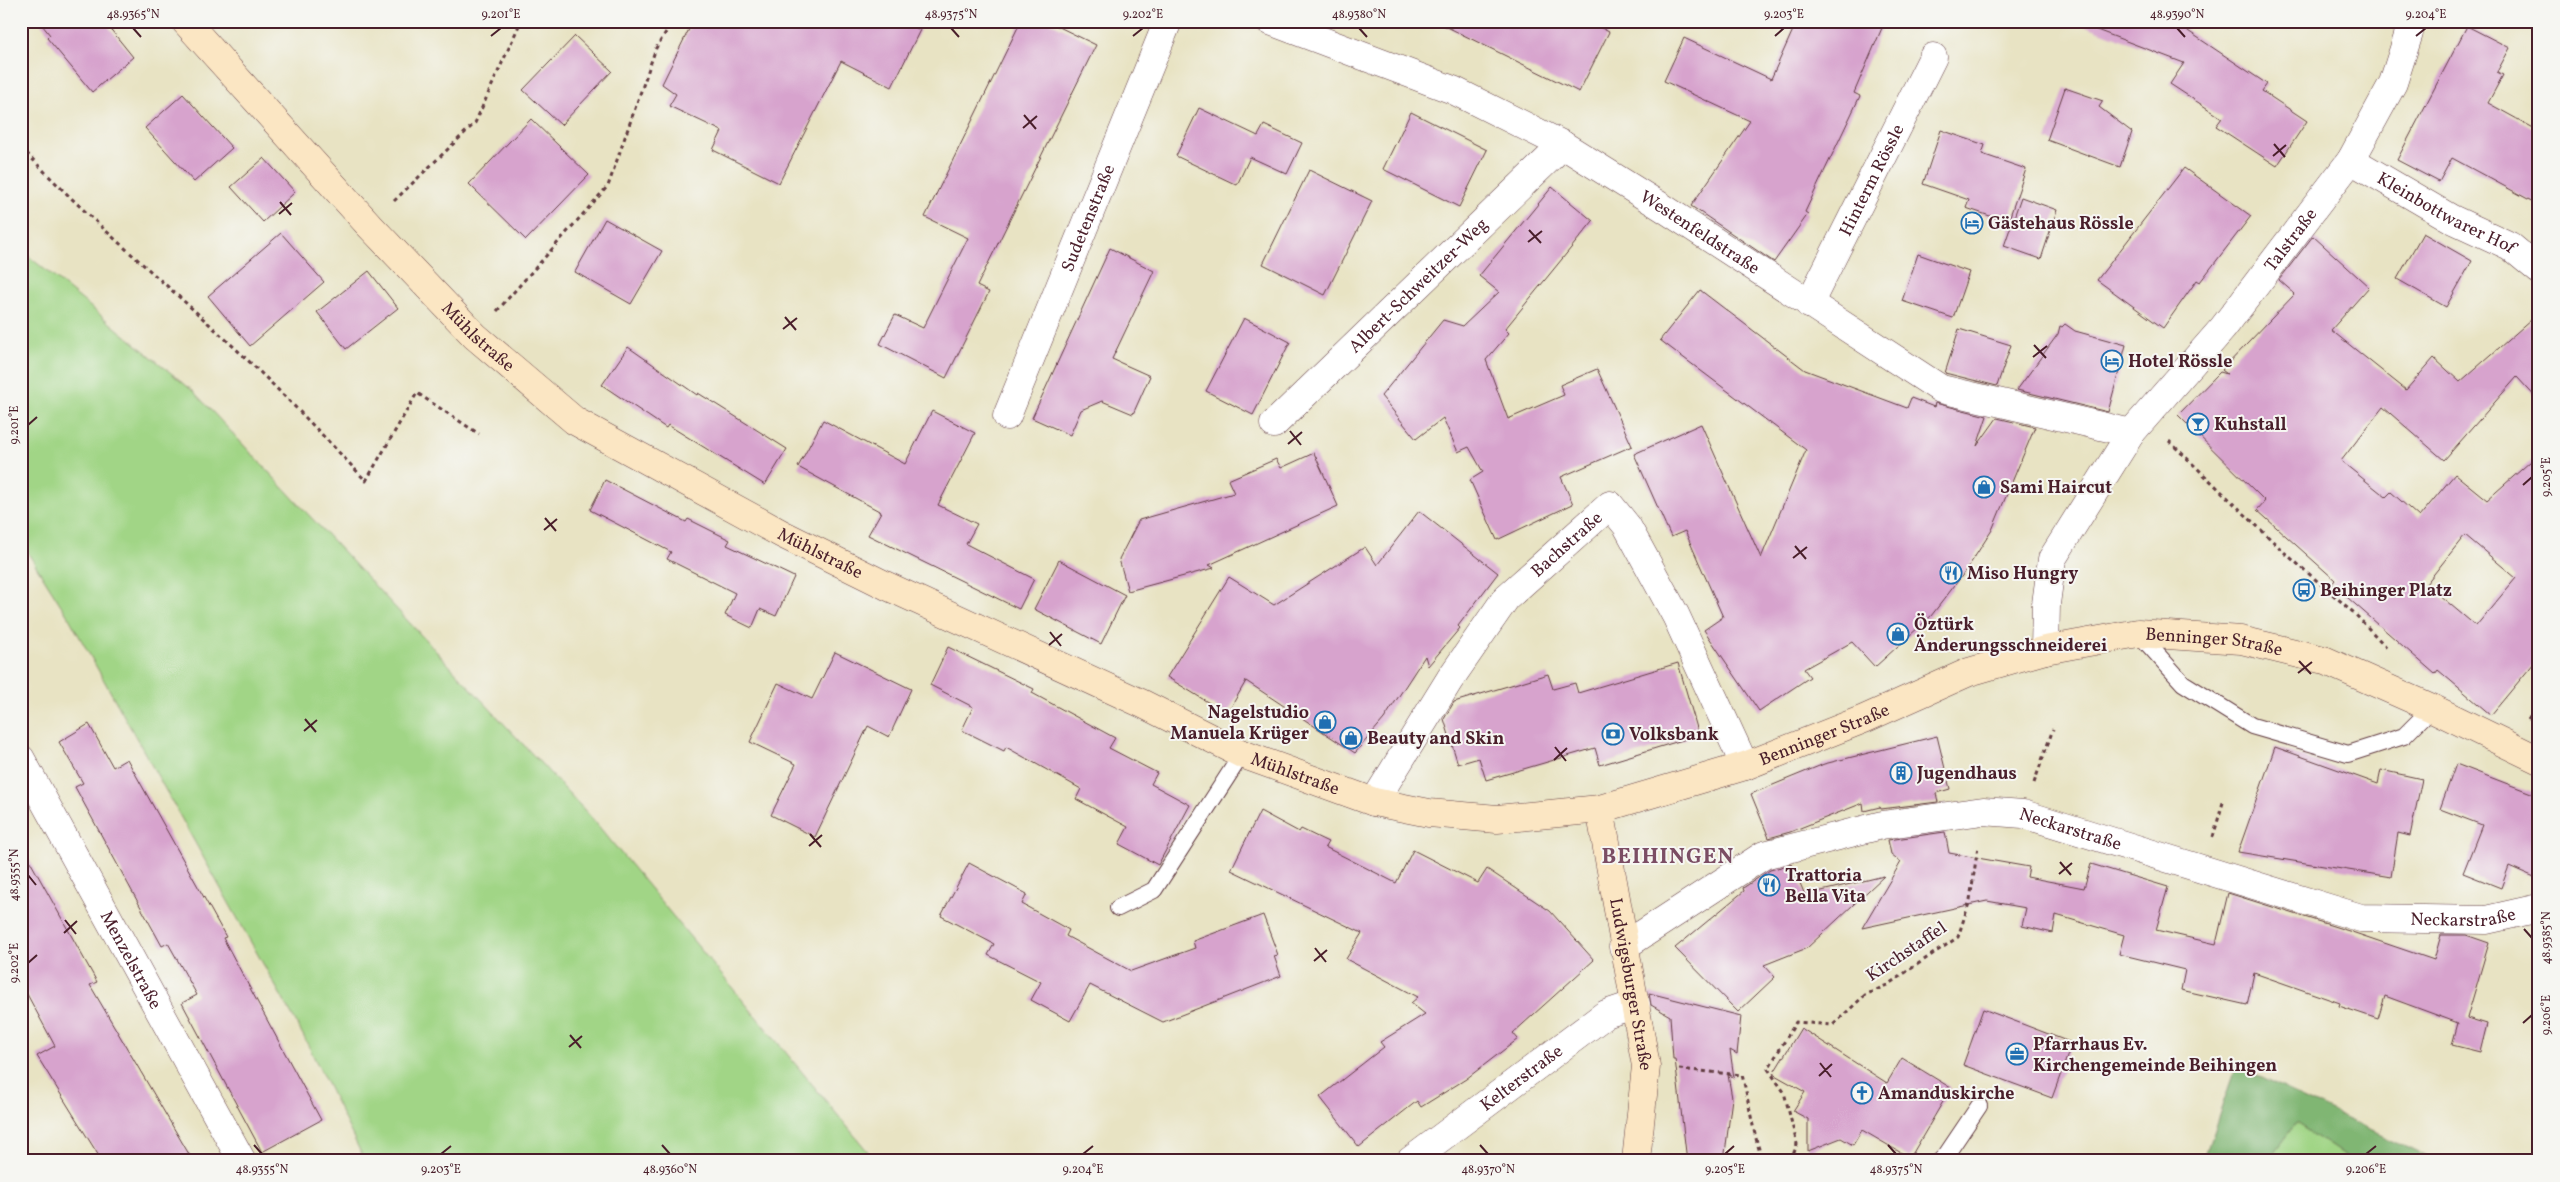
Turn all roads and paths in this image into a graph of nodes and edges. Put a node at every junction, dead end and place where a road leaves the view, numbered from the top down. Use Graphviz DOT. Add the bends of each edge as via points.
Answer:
graph roads {
  1 [pos="185,21"];
  2 [pos="521,21"];
  3 [pos="673,21"];
  4 [pos="1168,21"];
  5 [pos="1270,21"];
  6 [pos="2406,21"];
  7 [pos="1933,57"];
  8 [pos="1563,145"];
  9 [pos="21,147"];
  10 [pos="2351,160"];
  11 [pos="369,225"];
  12 [pos="2539,270"];
  13 [pos="1809,304"];
  14 [pos="475,336"];
  15 [pos="1007,416"];
  16 [pos="1274,424"];
  17 [pos="2138,425"];
  18 [pos="478,434"];
  19 [pos="2138,633"];
  20 [pos="2045,650"];
  21 [pos="2393,655"];
  22 [pos="2539,703"];
  23 [pos="2432,708"];
  24 [pos="2530,716"];
  25 [pos="2054,729"];
  26 [pos="1242,754"];
  27 [pos="21,759"];
  28 [pos="2539,760"];
  29 [pos="1745,766"];
  30 [pos="2224,799"];
  31 [pos="1374,802"];
  32 [pos="1600,809"];
  33 [pos="1983,811"];
  34 [pos="2023,814"];
  35 [pos="2203,869"];
  36 [pos="1118,908"];
  37 [pos="2539,908"];
  38 [pos="1623,947"];
  39 [pos="1636,1004"];
  40 [pos="1646,1066"];
  41 [pos="1978,1106"];
  42 [pos="242,1161"];
  43 [pos="1410,1161"];
  44 [pos="1636,1161"];
  45 [pos="1763,1161"];
  46 [pos="1792,1161"];
  47 [pos="1940,1161"];
  1 -- 11 [label="main road, Mühlstraße"];
  2 -- 11 [label="path" via="475,123"];
  3 -- 14 [label="path" via="656,48 608,186"];
  4 -- 15 [label="street, Sudetenstraße"];
  5 -- 8 [label="street, Westenfeldstraße" via="1453,90"];
  6 -- 10 [label="street, Talstraße" via="2409,33 2393,83"];
  7 -- 13 [label="street, Hinterm Rössle"];
  8 -- 13 [label="street, Westenfeldstraße"];
  8 -- 16 [label="street, Albert-Schweitzer-Weg"];
  9 -- 18 [label="path" via="223,337 366,481 417,393"];
  10 -- 12 [label="street, Kleinbottwarer Hof" via="2452,219 2510,246"];
  10 -- 17 [label="street, Talstraße" via="2223,328"];
  11 -- 14 [label="main road, Mühlstraße"];
  13 -- 17 [label="street, Westenfeldstraße" via="1941,389"];
  14 -- 26 [label="main road, Mühlstraße" via="575,421 782,534"];
  17 -- 20 [label="street" via="2052,558"];
  17 -- 21 [label="path" via="2353,612"];
  19 -- 20 [label="main road, Benninger Straße"];
  19 -- 23 [label="main road, Benninger Straße" via="2241,640 2324,660"];
  19 -- 23 [label="lane" via="2183,683 2252,726 2348,754 2404,736"];
  20 -- 29 [label="main road, Benninger Straße" via="1969,672 1864,719"];
  22 -- 24 [label="path"];
  23 -- 28 [label="main road, Benninger Straße"];
  25 -- 34 [label="path"];
  26 -- 31 [label="main road, Mühlstraße"];
  26 -- 36 [label="lane" via="1154,890"];
  27 -- 42 [label="street, Menzelstraße"];
  29 -- 31 [label="street, Bachstraße" via="1676,616 1627,526 1610,505 1506,598 1450,679"];
  29 -- 32 [label="main road, Benninger Straße"];
  30 -- 35 [label="path"];
  31 -- 32 [label="main road, Mühlstraße" via="1429,813 1497,819"];
  32 -- 38 [label="main road, Ludwigsburger Straße"];
  33 -- 34 [label="street, Neckarstraße"];
  33 -- 38 [label="street, Neckarstraße" via="1882,825 1764,855"];
  33 -- 46 [label="path, Kirchstaffel" via="1970,900 1958,937 1887,985 1866,995 1833,1025 1796,1022 1768,1069 1784,1092 1797,1144"];
  34 -- 35 [label="street, Neckarstraße"];
  35 -- 37 [label="street, Neckarstraße" via="2360,918 2486,920"];
  38 -- 39 [label="main road, Ludwigsburger Straße"];
  39 -- 40 [label="main road, Ludwigsburger Straße"];
  39 -- 43 [label="street, Kelterstraße" via="1606,1014"];
  40 -- 44 [label="main road, Ludwigsburger Straße"];
  40 -- 45 [label="path" via="1742,1076 1753,1134"];
  41 -- 47 [label="lane"];
}
